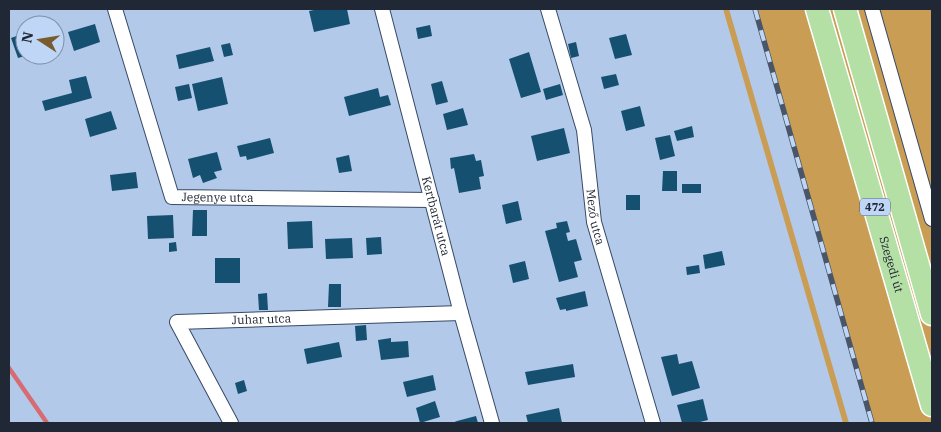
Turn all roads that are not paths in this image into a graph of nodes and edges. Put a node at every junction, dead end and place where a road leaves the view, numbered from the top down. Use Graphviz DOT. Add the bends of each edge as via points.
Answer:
graph roads {
  1 [pos="114,9"];
  2 [pos="382,9"];
  3 [pos="548,9"];
  4 [pos="817,9"];
  5 [pos="845,9"];
  6 [pos="872,9"];
  7 [pos="432,200"];
  8 [pos="932,219"];
  9 [pos="460,313"];
  10 [pos="932,314"];
  11 [pos="932,405"];
  12 [pos="231,423"];
  13 [pos="492,423"];
  14 [pos="653,423"];
  1 -- 7 [label="street, Jegenye utca" via="172,197"];
  2 -- 7 [label="street, Kertbarát utca"];
  3 -- 14 [label="street, Mező utca" via="584,130 594,222"];
  4 -- 11 [label="main road, Szegedi út / 472"];
  5 -- 10 [label="main road, 472"];
  6 -- 8 [label="street"];
  7 -- 9 [label="street, Kertbarát utca"];
  9 -- 12 [label="street, Juhar utca" via="177,322"];
  9 -- 13 [label="street, Kertbarát utca"];
}
